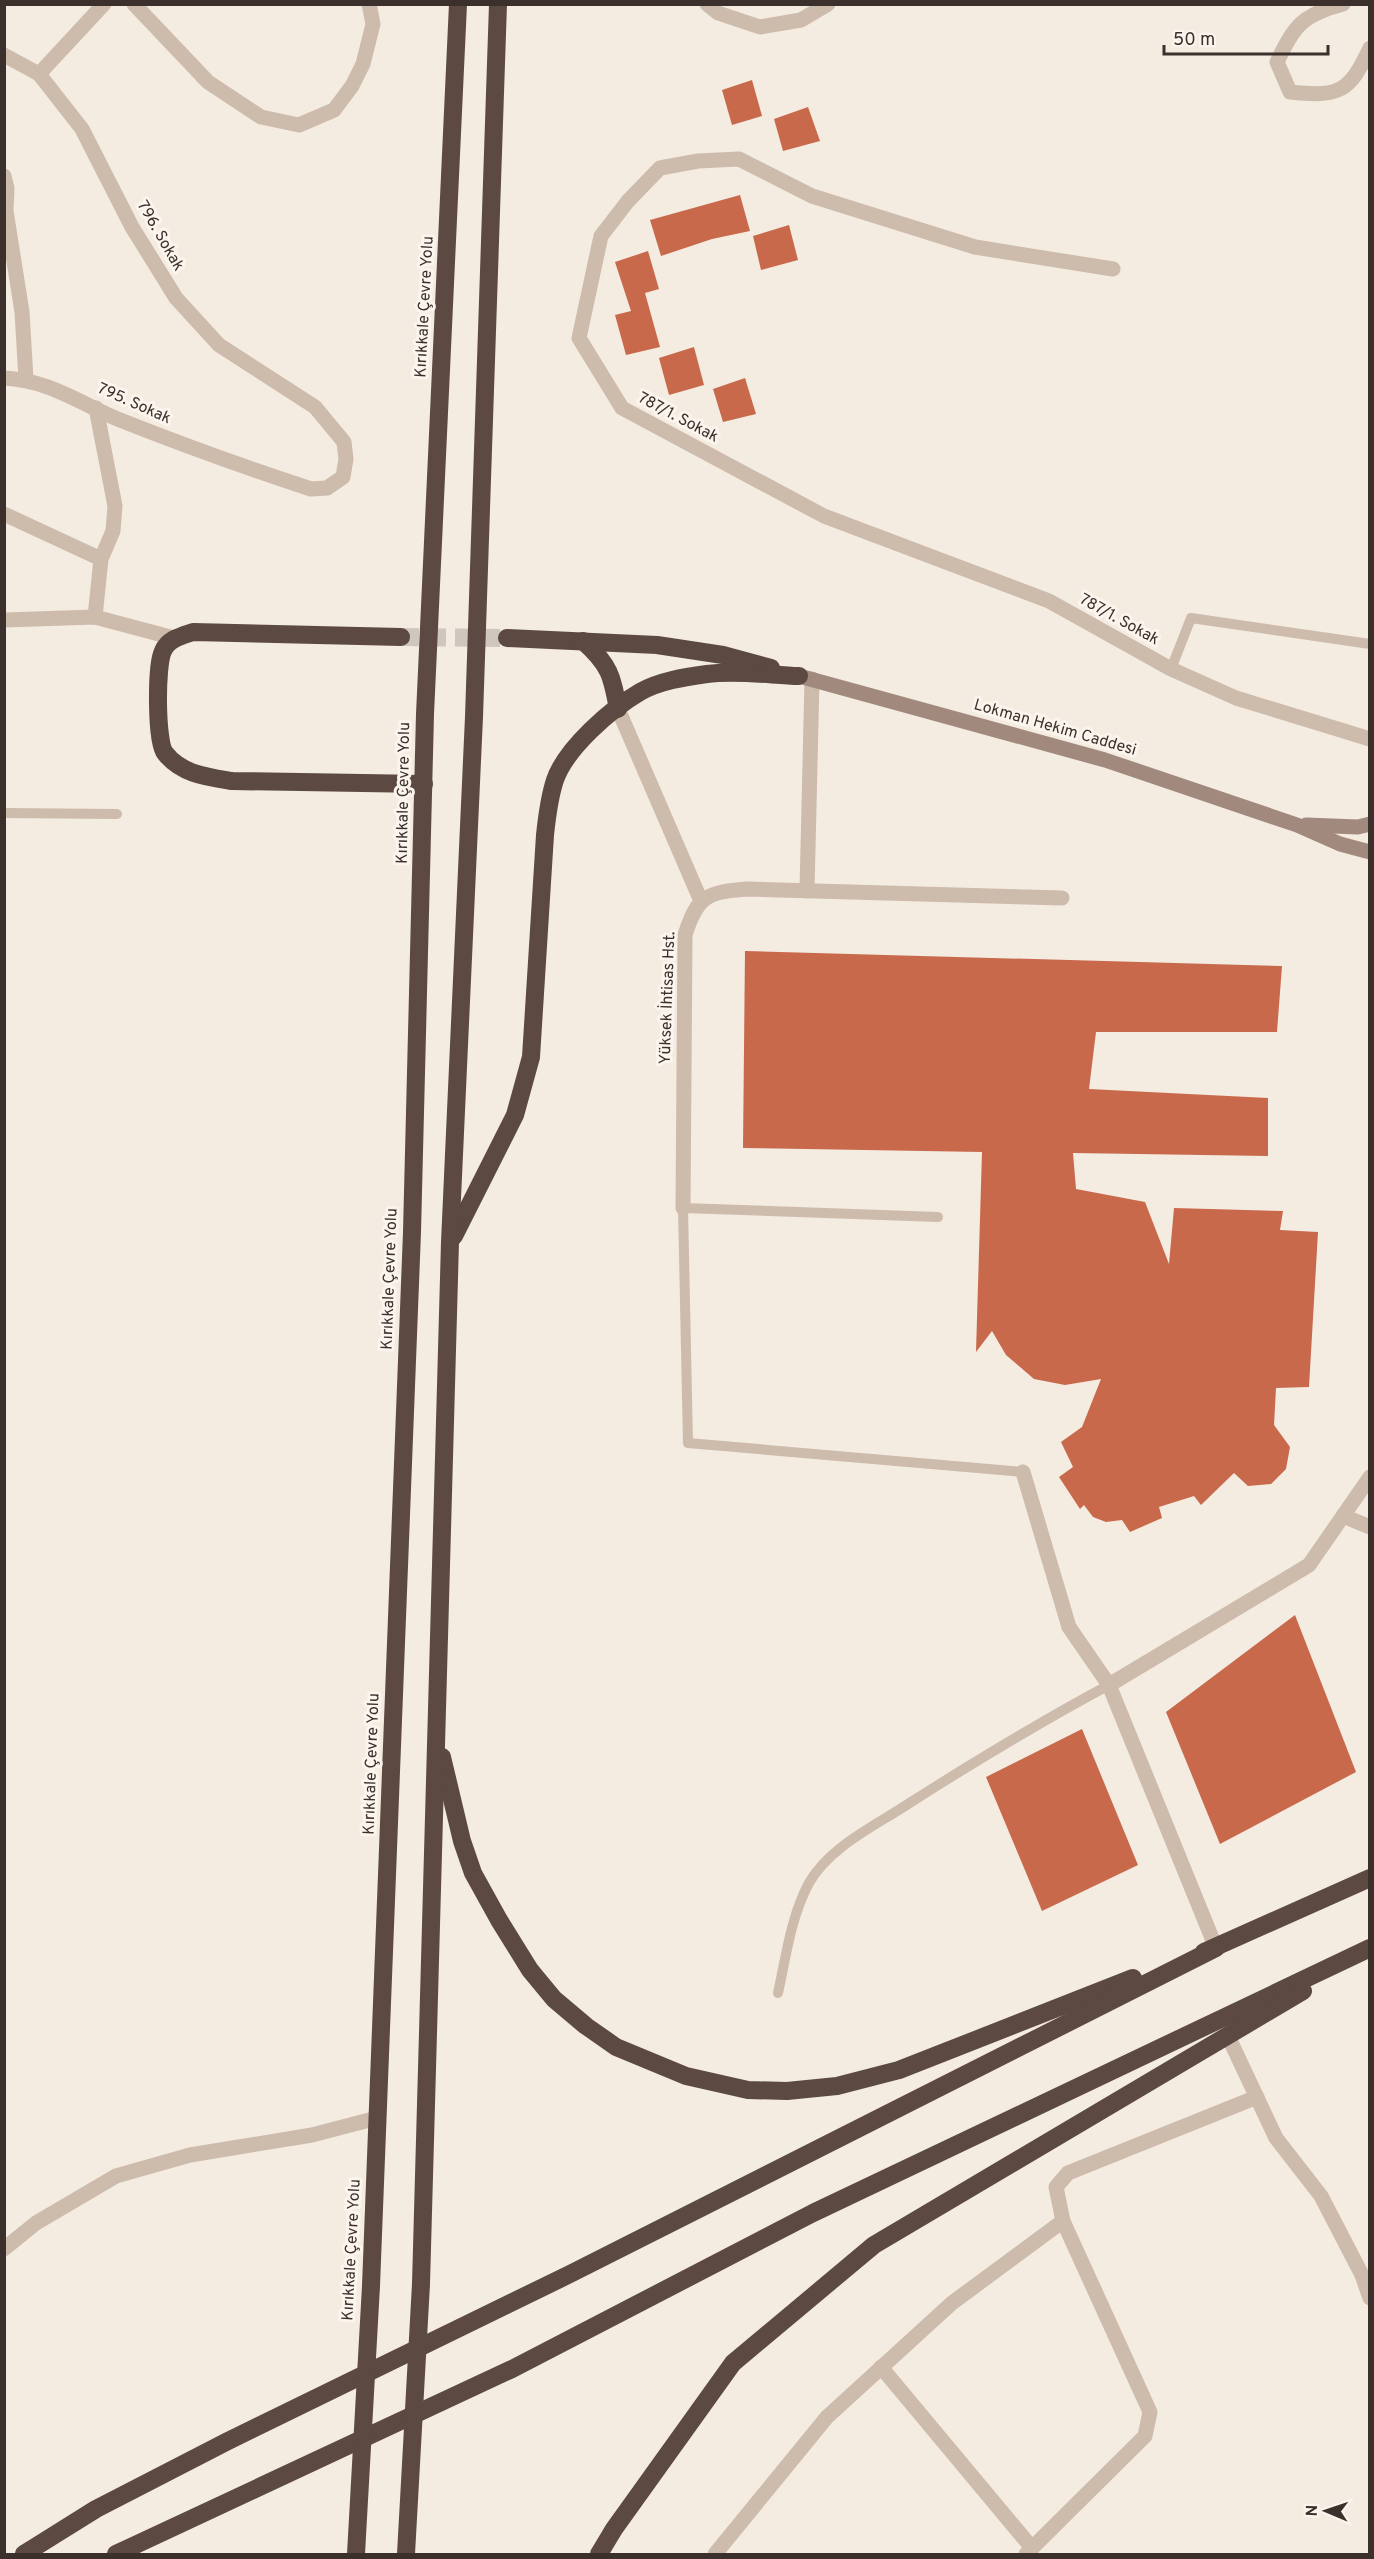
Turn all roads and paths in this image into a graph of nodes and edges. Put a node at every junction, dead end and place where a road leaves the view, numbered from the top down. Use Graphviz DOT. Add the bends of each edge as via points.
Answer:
graph roads {
  1 [pos="104,4"];
  2 [pos="134,4"];
  3 [pos="369,4"];
  4 [pos="458,4"];
  5 [pos="498,4"];
  6 [pos="707,4"];
  7 [pos="828,4"];
  8 [pos="1343,4"];
  9 [pos="1370,48"];
  10 [pos="4,56"];
  11 [pos="39,74"];
  12 [pos="4,176"];
  13 [pos="5,211"];
  14 [pos="1113,269"];
  15 [pos="4,378"];
  16 [pos="26,379"];
  17 [pos="315,407"];
  18 [pos="96,408"];
  19 [pos="4,514"];
  20 [pos="101,559"];
  21 [pos="95,617"];
  22 [pos="4,620"];
  23 [pos="401,637"];
  24 [pos="174,638"];
  25 [pos="507,638"];
  26 [pos="583,641"];
  27 [pos="1370,644"];
  28 [pos="1171,669"];
  29 [pos="805,677"];
  30 [pos="618,709"];
  31 [pos="1370,739"];
  32 [pos="424,784"];
  33 [pos="4,813"];
  34 [pos="117,814"];
  35 [pos="1370,824"];
  36 [pos="1297,825"];
  37 [pos="1370,852"];
  38 [pos="807,891"];
  39 [pos="1062,898"];
  40 [pos="701,901"];
  41 [pos="682,1208"];
  42 [pos="938,1217"];
  43 [pos="450,1242"];
  44 [pos="1023,1473"];
  45 [pos="1370,1477"];
  46 [pos="1343,1516"];
  47 [pos="1370,1527"];
  48 [pos="1109,1685"];
  49 [pos="436,1734"];
  50 [pos="1370,1878"];
  51 [pos="1216,1948"];
  52 [pos="1370,1950"];
  53 [pos="778,1993"];
  54 [pos="1228,2036"];
  55 [pos="1257,2097"];
  56 [pos="377,2118"];
  57 [pos="1063,2221"];
  58 [pos="4,2249"];
  59 [pos="1366,2279"];
  60 [pos="1370,2298"];
  61 [pos="882,2367"];
  62 [pos="1029,2551"];
  63 [pos="24,2554"];
  64 [pos="116,2554"];
  65 [pos="356,2554"];
  66 [pos="406,2554"];
  67 [pos="599,2554"];
  68 [pos="715,2554"];
  1 -- 11 [label="street"];
  2 -- 3 [label="street" via="208,82 261,117 299,125 334,110 352,86 363,64 373,24"];
  4 -- 32 [label="highway, Kırıkkale Çevre Yolu"];
  5 -- 43 [label="highway" via="474,729"];
  6 -- 7 [label="street" via="718,13 760,27 801,20"];
  8 -- 9 [label="street" via="1321,10 1294,29 1278,62 1290,92 1337,91 1357,75"];
  10 -- 11 [label="street, 796. Sokak"];
  11 -- 17 [label="street, 796. Sokak" via="82,129 132,227 176,298 219,345"];
  12 -- 13 [label="street"];
  13 -- 16 [label="street" via="22,312"];
  14 -- 28 [label="street, 787/1. Sokak" via="975,247 812,196 739,159 698,161 660,168 602,236 579,338 622,408 824,516 1049,601"];
  15 -- 16 [label="street, 795. Sokak"];
  16 -- 18 [label="street, 795. Sokak"];
  17 -- 18 [label="street, 795. Sokak" via="344,442 346,459 343,477 327,488 311,489"];
  18 -- 20 [label="street" via="115,506 113,531"];
  19 -- 20 [label="street"];
  20 -- 21 [label="street"];
  21 -- 22 [label="street"];
  21 -- 24 [label="street"];
  23 -- 24 [label="highway" via="193,632"];
  24 -- 32 [label="highway" via="162,652 159,725 163,751 179,767 232,781"];
  25 -- 26 [label="highway"];
  26 -- 29 [label="highway" via="688,649"];
  26 -- 30 [label="highway" via="601,657 612,677"];
  27 -- 28 [label="lane" via="1191,618"];
  28 -- 31 [label="street, 787/1. Sokak" via="1236,698"];
  29 -- 30 [label="highway" via="710,674 674,680 641,692"];
  29 -- 36 [label="street, Lokman Hekim Caddesi" via="1105,760"];
  29 -- 38 [label="street"];
  30 -- 40 [label="street"];
  30 -- 43 [label="highway" via="570,752 556,778 545,835 531,1057 515,1115"];
  32 -- 56 [label="highway, Kırıkkale Çevre Yolu" via="412,1232"];
  33 -- 34 [label="lane"];
  35 -- 36 [label="street"];
  36 -- 37 [label="street"];
  38 -- 39 [label="street"];
  38 -- 40 [label="street" via="723,891"];
  40 -- 41 [label="street, Yüksek İhtisas Hst." via="693,910 685,935"];
  41 -- 42 [label="lane"];
  41 -- 44 [label="lane" via="688,1443"];
  43 -- 49 [label="highway"];
  44 -- 48 [label="street" via="1069,1628"];
  45 -- 46 [label="street"];
  46 -- 47 [label="street"];
  46 -- 48 [label="street" via="1309,1565"];
  48 -- 51 [label="street"];
  48 -- 53 [label="lane" via="1033,1726 855,1838 826,1862 809,1883 795,1917"];
  49 -- 51 [label="highway" via="473,1873 530,1970 554,1999 616,2047 686,2076 748,2091 837,2086 900,2070"];
  49 -- 66 [label="highway, bridge" via="421,2284"];
  50 -- 51 [label="highway"];
  51 -- 63 [label="highway" via="570,2274 228,2440 96,2509"];
  52 -- 54 [label="highway"];
  52 -- 64 [label="highway" via="813,2213 512,2369"];
  54 -- 55 [label="street"];
  54 -- 67 [label="highway" via="874,2245 733,2363"];
  55 -- 57 [label="street" via="1068,2173 1056,2187"];
  55 -- 59 [label="street" via="1276,2138 1321,2196"];
  56 -- 58 [label="street" via="312,2135 190,2155 116,2176 36,2223"];
  56 -- 65 [label="highway, Kırıkkale Çevre Yolu, bridge"];
  57 -- 61 [label="street" via="952,2303"];
  57 -- 62 [label="street" via="1150,2412 1145,2436"];
  59 -- 60 [label="street"];
  61 -- 62 [label="street"];
  61 -- 68 [label="street" via="827,2416"];
}
